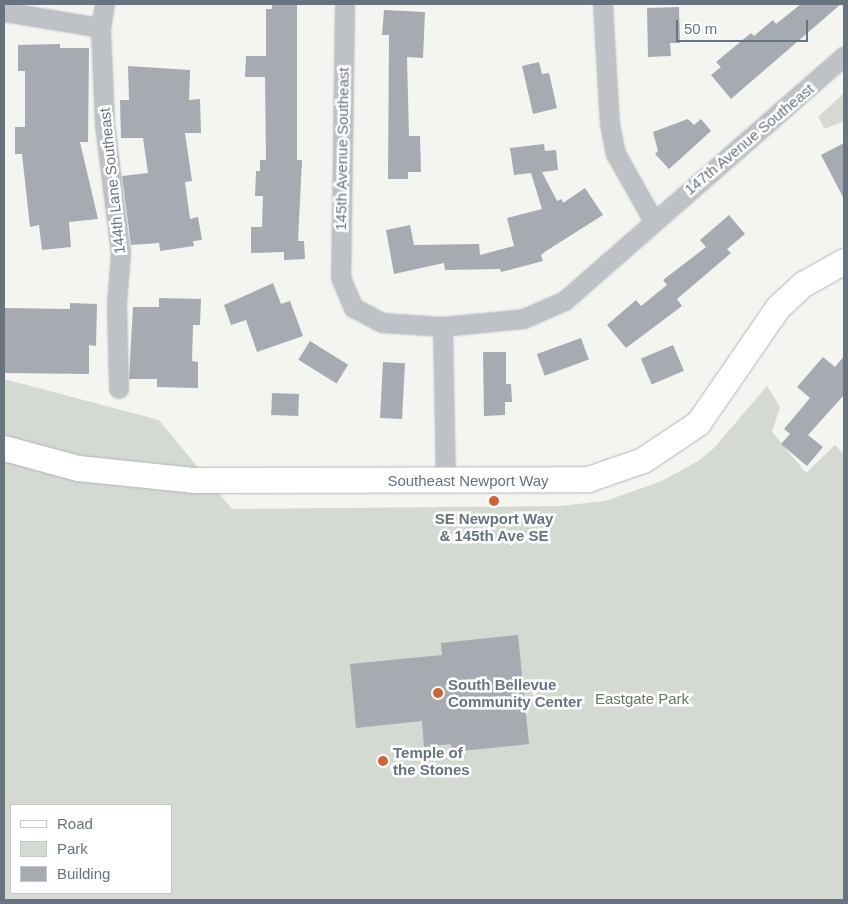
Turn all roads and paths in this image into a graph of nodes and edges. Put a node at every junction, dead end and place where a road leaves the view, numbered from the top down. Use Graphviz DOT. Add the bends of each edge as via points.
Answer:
graph roads {
  1 [pos="105,4"];
  2 [pos="345,4"];
  3 [pos="603,4"];
  4 [pos="4,12"];
  5 [pos="101,28"];
  6 [pos="844,57"];
  7 [pos="654,220"];
  8 [pos="844,261"];
  9 [pos="346,294"];
  10 [pos="443,327"];
  11 [pos="119,390"];
  12 [pos="4,448"];
  13 [pos="446,481"];
  1 -- 5 [label="street, 144th Lane Southeast"];
  2 -- 9 [label="street, 145th Avenue Southeast" via="340,261"];
  3 -- 7 [label="street" via="610,124 616,154"];
  4 -- 5 [label="street"];
  5 -- 11 [label="street, 144th Lane Southeast" via="105,125 120,253 117,305"];
  6 -- 7 [label="street, 147th Avenue Southeast"];
  7 -- 10 [label="street, 147th Avenue Southeast" via="592,279 545,312 524,319"];
  8 -- 13 [label="main road, Southeast Newport Way" via="803,284 778,307 708,410 668,446 618,471 588,479"];
  9 -- 10 [label="street, 147th Avenue Southeast" via="354,308 382,323"];
  10 -- 13 [label="street"];
  12 -- 13 [label="main road, Southeast Newport Way" via="78,468 149,477 265,482"];
}
